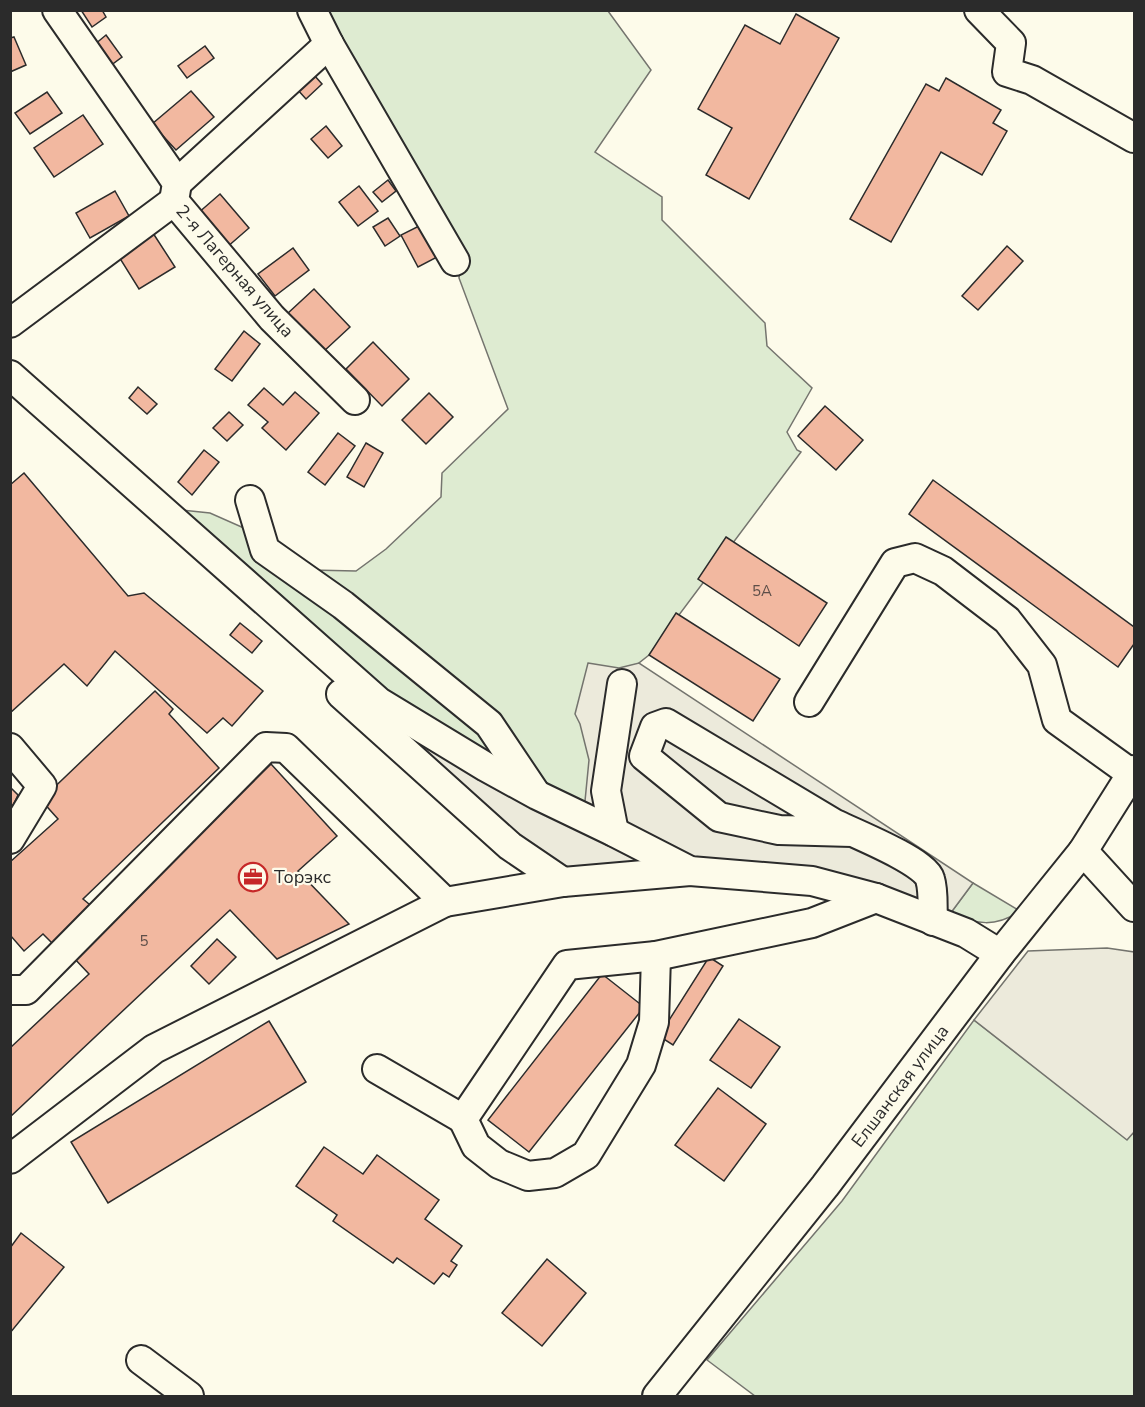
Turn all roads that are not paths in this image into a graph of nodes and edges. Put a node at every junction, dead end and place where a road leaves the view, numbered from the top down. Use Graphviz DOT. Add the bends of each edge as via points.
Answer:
graph roads {
  1 [pos="57,10"];
  2 [pos="312,10"];
  3 [pos="979,10"];
  4 [pos="329,44"];
  5 [pos="1134,138"];
  6 [pos="176,192"];
  7 [pos="455,261"];
  8 [pos="10,323"];
  9 [pos="10,375"];
  10 [pos="355,400"];
  11 [pos="250,500"];
  12 [pos="296,653"];
  13 [pos="622,684"];
  14 [pos="809,702"];
  15 [pos="10,748"];
  16 [pos="644,756"];
  17 [pos="610,768"];
  18 [pos="1133,772"];
  19 [pos="537,795"];
  20 [pos="614,832"];
  21 [pos="852,832"];
  22 [pos="10,839"];
  23 [pos="1083,851"];
  24 [pos="690,871"];
  25 [pos="563,882"];
  26 [pos="876,898"];
  27 [pos="445,902"];
  28 [pos="1134,907"];
  29 [pos="933,921"];
  30 [pos="1000,954"];
  31 [pos="656,956"];
  32 [pos="10,990"];
  33 [pos="377,1069"];
  34 [pos="463,1119"];
  35 [pos="10,1159"];
  36 [pos="141,1360"];
  37 [pos="189,1396"];
  38 [pos="657,1396"];
  1 -- 6 [label="street, 2-я Лагерная улица"];
  2 -- 4 [label="street"];
  3 -- 5 [label="street" via="1011,43 1007,72 1032,80"];
  4 -- 6 [label="street"];
  4 -- 7 [label="street"];
  6 -- 8 [label="street"];
  6 -- 10 [label="street, 2-я Лагерная улица" via="272,318"];
  9 -- 19 [label="street" via="379,702"];
  11 -- 19 [label="street" via="265,550 343,605 489,724"];
  12 -- 25 [label="street" via="510,846"];
  13 -- 17 [label="street"];
  14 -- 18 [label="street" via="896,563 915,558 943,571 1007,620 1042,665 1057,720"];
  15 -- 22 [label="street" via="42,786"];
  16 -- 17 [label="street"];
  16 -- 21 [label="street" via="719,817 779,830"];
  16 -- 21 [label="street" via="656,727 666,723"];
  17 -- 20 [label="street" via="606,791"];
  18 -- 23 [label="street, Елшанская улица"];
  19 -- 20 [label="street"];
  20 -- 24 [label="street"];
  21 -- 29 [label="street" via="918,864 930,877"];
  23 -- 28 [label="street"];
  23 -- 30 [label="street, Елшанская улица"];
  24 -- 25 [label="street"];
  24 -- 26 [label="street" via="812,881"];
  25 -- 27 [label="street"];
  26 -- 29 [label="street"];
  26 -- 31 [label="street" via="812,923"];
  27 -- 32 [label="street" via="286,748 266,747 26,990"];
  27 -- 35 [label="street" via="154,1049"];
  29 -- 30 [label="street" via="966,933"];
  30 -- 38 [label="street, Елшанская улица" via="825,1186"];
  31 -- 34 [label="street" via="567,965"];
  31 -- 34 [label="street" via="654,1022 641,1065 586,1155 555,1173 528,1176 499,1164 476,1146"];
  33 -- 34 [label="street"];
  36 -- 37 [label="street"];
}
